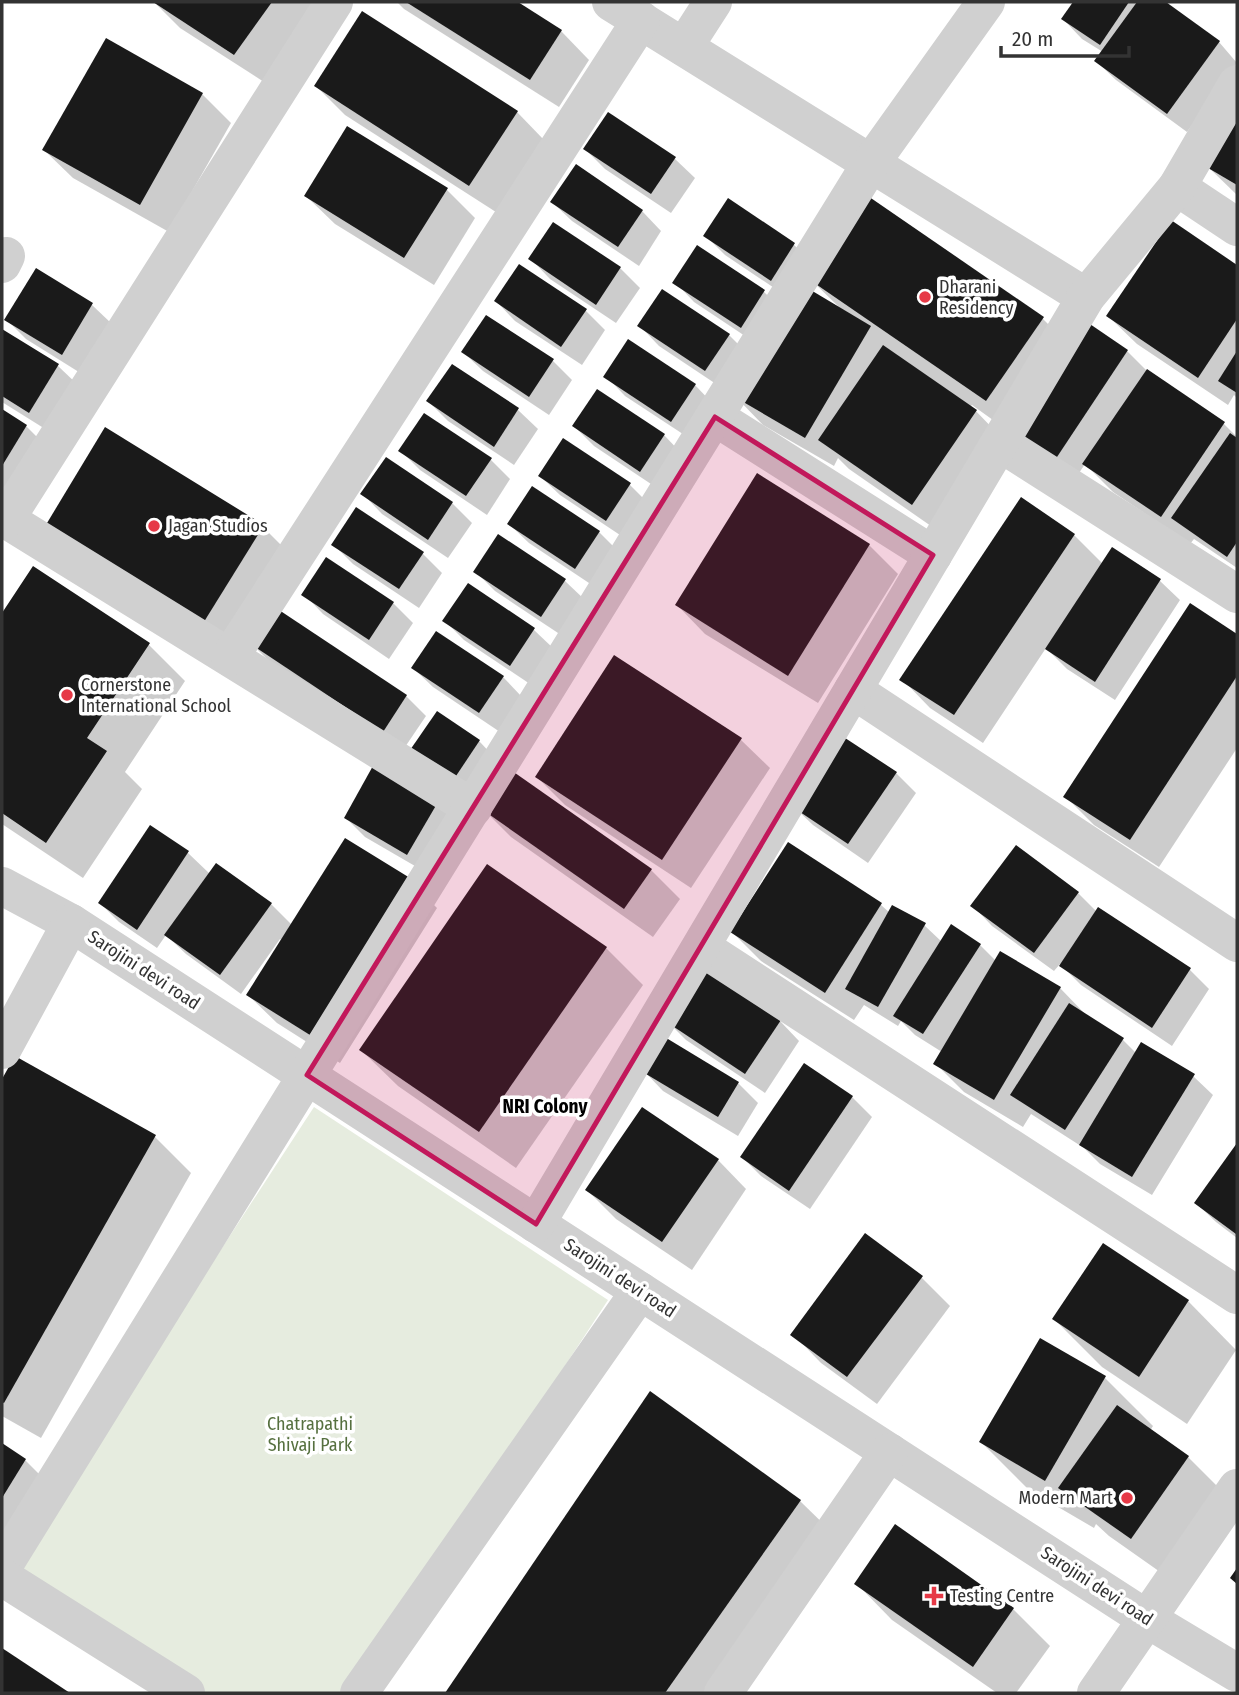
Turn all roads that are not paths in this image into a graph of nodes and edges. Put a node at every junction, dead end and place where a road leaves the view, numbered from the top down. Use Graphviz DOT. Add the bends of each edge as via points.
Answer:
graph roads {
  1 [pos="334,2"];
  2 [pos="713,2"];
  3 [pos="986,2"];
  4 [pos="626,11"];
  5 [pos="684,47"];
  6 [pos="1237,84"];
  7 [pos="872,163"];
  8 [pos="1177,187"];
  9 [pos="1237,226"];
  10 [pos="1086,297"];
  11 [pos="715,417"];
  12 [pos="1000,443"];
  13 [pos="4,518"];
  14 [pos="933,555"];
  15 [pos="1237,594"];
  16 [pos="230,657"];
  17 [pos="853,690"];
  18 [pos="473,808"];
  19 [pos="2,886"];
  20 [pos="71,923"];
  21 [pos="1237,943"];
  22 [pos="701,947"];
  23 [pos="2,1050"];
  24 [pos="307,1076"];
  25 [pos="536,1224"];
  26 [pos="640,1291"];
  27 [pos="1237,1294"];
  28 [pos="889,1452"];
  29 [pos="1237,1488"];
  30 [pos="2,1568"];
  31 [pos="2,1577"];
  32 [pos="1147,1619"];
  33 [pos="1237,1673"];
  34 [pos="186,1693"];
  35 [pos="359,1693"];
  36 [pos="723,1693"];
  37 [pos="1096,1693"];
  1 -- 13 [label="street"];
  2 -- 5 [label="street"];
  3 -- 7 [label="street"];
  4 -- 5 [label="street"];
  4 -- 16 [label="street"];
  5 -- 7 [label="street"];
  6 -- 8 [label="street"];
  7 -- 10 [label="street"];
  7 -- 11 [label="street"];
  8 -- 9 [label="street"];
  8 -- 10 [label="street"];
  10 -- 12 [label="street"];
  11 -- 14 [label="street"];
  11 -- 18 [label="street"];
  12 -- 14 [label="street"];
  12 -- 15 [label="street"];
  13 -- 16 [label="street"];
  14 -- 17 [label="street"];
  16 -- 18 [label="street"];
  17 -- 21 [label="street"];
  17 -- 22 [label="street"];
  18 -- 24 [label="street"];
  19 -- 20 [label="street, Sarojini devi road"];
  20 -- 23 [label="street"];
  20 -- 24 [label="street, Sarojini devi road"];
  22 -- 25 [label="street"];
  22 -- 27 [label="street"];
  24 -- 25 [label="street, Sarojini devi road"];
  24 -- 30 [label="street"];
  25 -- 26 [label="street, Sarojini devi road"];
  26 -- 28 [label="street, Sarojini devi road"];
  26 -- 35 [label="street"];
  28 -- 32 [label="street, Sarojini devi road"];
  28 -- 36 [label="street"];
  29 -- 32 [label="street"];
  31 -- 34 [label="street"];
  32 -- 33 [label="street, Sarojini devi road"];
  32 -- 37 [label="street"];
}
